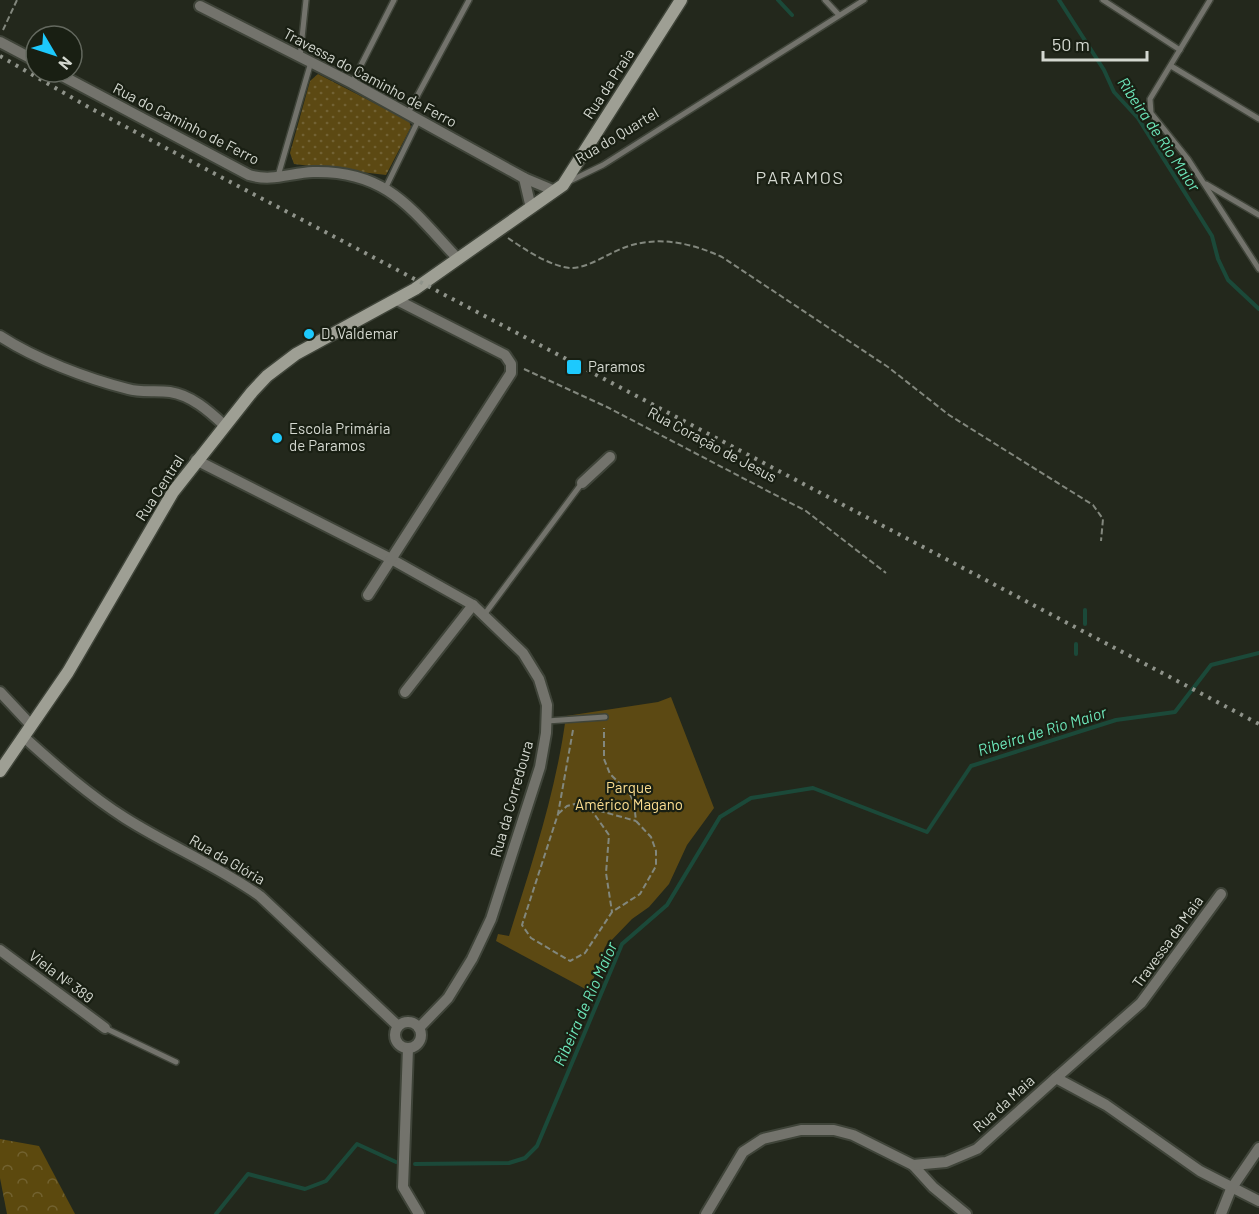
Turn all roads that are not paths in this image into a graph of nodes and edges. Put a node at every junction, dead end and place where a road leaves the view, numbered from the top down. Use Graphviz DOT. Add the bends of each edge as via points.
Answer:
graph roads {
  1 [pos="306,0"];
  2 [pos="394,0"];
  3 [pos="469,0"];
  4 [pos="681,0"];
  5 [pos="825,0"];
  6 [pos="864,0"];
  7 [pos="1103,0"];
  8 [pos="1210,0"];
  9 [pos="200,6"];
  10 [pos="839,15"];
  11 [pos="0,42"];
  12 [pos="1180,50"];
  13 [pos="24,55"];
  14 [pos="300,57"];
  15 [pos="311,62"];
  16 [pos="1171,66"];
  17 [pos="352,83"];
  18 [pos="78,84"];
  19 [pos="408,113"];
  20 [pos="419,119"];
  21 [pos="1259,120"];
  22 [pos="524,178"];
  23 [pos="277,179"];
  24 [pos="1204,183"];
  25 [pos="386,187"];
  26 [pos="559,188"];
  27 [pos="531,208"];
  28 [pos="1259,214"];
  29 [pos="458,259"];
  30 [pos="1259,269"];
  31 [pos="415,289"];
  32 [pos="397,300"];
  33 [pos="0,336"];
  34 [pos="225,425"];
  35 [pos="610,458"];
  36 [pos="196,460"];
  37 [pos="582,483"];
  38 [pos="391,559"];
  39 [pos="368,595"];
  40 [pos="473,605"];
  41 [pos="484,615"];
  42 [pos="0,692"];
  43 [pos="405,692"];
  44 [pos="605,717"];
  45 [pos="547,722"];
  46 [pos="30,724"];
  47 [pos="25,738"];
  48 [pos="0,771"];
  49 [pos="1221,894"];
  50 [pos="0,950"];
  51 [pos="398,1026"];
  52 [pos="105,1028"];
  53 [pos="419,1028"];
  54 [pos="408,1048"];
  55 [pos="176,1062"];
  56 [pos="1056,1078"];
  57 [pos="1259,1148"];
  58 [pos="913,1165"];
  59 [pos="1231,1189"];
  60 [pos="1259,1201"];
  61 [pos="418,1214"];
  62 [pos="706,1214"];
  63 [pos="966,1214"];
  64 [pos="1221,1214"];
  1 -- 14 [label="lane"];
  2 -- 17 [label="lane"];
  3 -- 19 [label="lane"];
  4 -- 26 [label="street, Rua da Praia"];
  5 -- 10 [label="lane"];
  6 -- 10 [label="lane, Rua do Quartel"];
  7 -- 12 [label="lane"];
  8 -- 12 [label="lane"];
  9 -- 14 [label="street, Travessa do Caminho de Ferro"];
  10 -- 26 [label="lane, Rua do Quartel" via="603,165"];
  11 -- 13 [label="street"];
  12 -- 16 [label="lane"];
  14 -- 15 [label="street, Travessa do Caminho de Ferro"];
  15 -- 17 [label="street, Travessa do Caminho de Ferro"];
  15 -- 23 [label="lane"];
  16 -- 21 [label="lane"];
  16 -- 24 [label="lane" via="1150,99 1151,113"];
  17 -- 19 [label="street, Travessa do Caminho de Ferro"];
  18 -- 23 [label="street, Rua do Caminho de Ferro" via="249,175"];
  19 -- 20 [label="street, Travessa do Caminho de Ferro"];
  20 -- 22 [label="street, Travessa do Caminho de Ferro"];
  20 -- 25 [label="lane"];
  22 -- 26 [label="street, Travessa do Caminho de Ferro"];
  22 -- 27 [label="street"];
  23 -- 25 [label="street, Rua do Caminho de Ferro" via="327,173 362,178"];
  24 -- 28 [label="lane"];
  24 -- 30 [label="lane"];
  25 -- 29 [label="street, Rua do Caminho de Ferro"];
  26 -- 27 [label="street, Rua do Quartel"];
  27 -- 29 [label="street, Rua do Quartel"];
  29 -- 31 [label="street, Rua do Quartel"];
  31 -- 32 [label="street, Rua Central"];
  32 -- 34 [label="street, Rua Central" via="282,364"];
  32 -- 38 [label="street" via="505,355 512,364 511,373"];
  33 -- 34 [label="street" via="93,378 131,390 172,392 202,406"];
  34 -- 36 [label="street, Rua Central"];
  35 -- 37 [label="street"];
  36 -- 38 [label="street, Rua da Corredoura"];
  36 -- 46 [label="street, Rua Central" via="172,492 68,672"];
  37 -- 41 [label="lane"];
  38 -- 39 [label="street"];
  38 -- 40 [label="street, Rua da Corredoura"];
  40 -- 41 [label="street, Rua da Corredoura"];
  40 -- 43 [label="street"];
  41 -- 45 [label="street, Rua da Corredoura" via="523,653 539,679 547,705"];
  42 -- 46 [label="street"];
  44 -- 45 [label="lane"];
  45 -- 53 [label="street, Rua da Corredoura" via="540,766 491,919 448,998"];
  46 -- 47 [label="street, Rua Central"];
  47 -- 48 [label="street, Rua Central"];
  47 -- 51 [label="street, Rua da Glória" via="70,779 124,818 260,896"];
  49 -- 56 [label="street, Travessa da Maia" via="1141,1003"];
  50 -- 52 [label="street, Viela Nº 389"];
  51 -- 53 [label="street" via="409,1022"];
  51 -- 54 [label="street" via="396,1038"];
  52 -- 55 [label="lane"];
  53 -- 54 [label="street" via="418,1043"];
  54 -- 61 [label="street" via="403,1187"];
  56 -- 58 [label="street, Rua da Maia" via="977,1149 946,1162"];
  56 -- 59 [label="street, Rua da Maia" via="1106,1106"];
  57 -- 59 [label="street"];
  58 -- 62 [label="street" via="853,1135 834,1130 801,1130 763,1138 743,1152"];
  58 -- 63 [label="street"];
  59 -- 60 [label="street, Rua da Maia"];
  59 -- 64 [label="street"];
}
